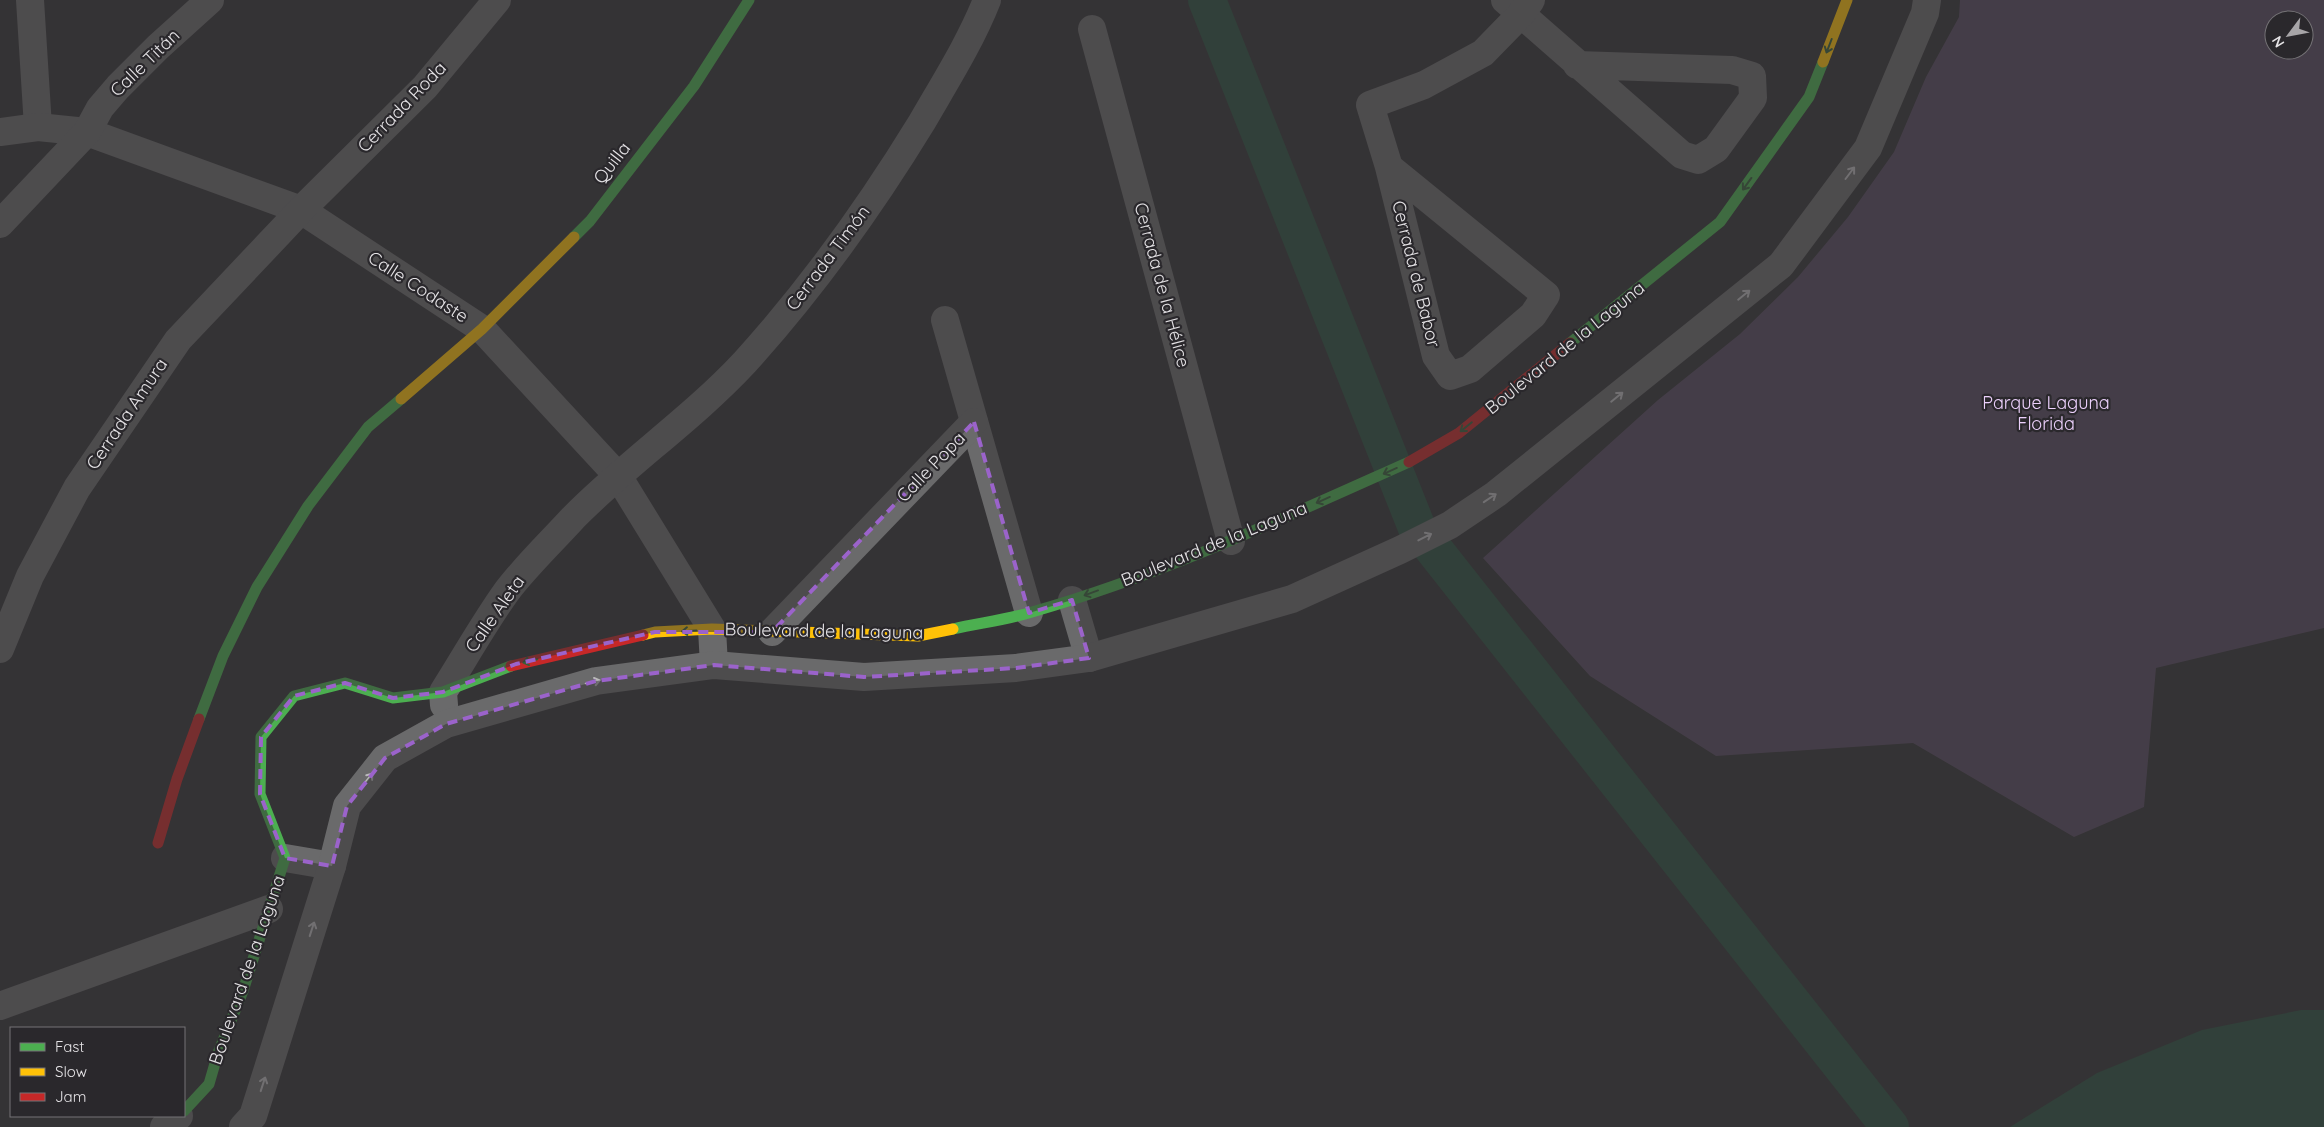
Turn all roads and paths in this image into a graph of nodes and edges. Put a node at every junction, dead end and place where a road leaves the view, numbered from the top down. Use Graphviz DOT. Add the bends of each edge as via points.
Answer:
graph roads {
  1 [pos="30,0"];
  2 [pos="210,0"];
  3 [pos="498,0"];
  4 [pos="749,0"];
  5 [pos="987,0"];
  6 [pos="1847,0"];
  7 [pos="1928,0"];
  8 [pos="1519,5"];
  9 [pos="1092,29"];
  10 [pos="1577,65"];
  11 [pos="38,127"];
  12 [pos="0,132"];
  13 [pos="87,132"];
  14 [pos="1389,167"];
  15 [pos="300,210"];
  16 [pos="0,224"];
  17 [pos="945,320"];
  18 [pos="482,329"];
  19 [pos="974,422"];
  20 [pos="618,476"];
  21 [pos="1231,541"];
  22 [pos="1072,600"];
  23 [pos="1029,613"];
  24 [pos="712,630"];
  25 [pos="772,632"];
  26 [pos="0,649"];
  27 [pos="1089,658"];
  28 [pos="714,665"];
  29 [pos="443,692"];
  30 [pos="446,724"];
  31 [pos="158,843"];
  32 [pos="284,858"];
  33 [pos="332,866"];
  34 [pos="269,910"];
  35 [pos="0,1006"];
  36 [pos="185,1110"];
  37 [pos="178,1117"];
  38 [pos="164,1127"];
  39 [pos="243,1127"];
  1 -- 11 [label="street"];
  2 -- 13 [label="street, Calle Titán" via="118,87 100,108"];
  3 -- 15 [label="street, Cerrada Roda" via="425,87"];
  4 -- 18 [label="street, Quilla" via="694,86 590,221"];
  5 -- 20 [label="street, Cerrada Timón" via="943,86 888,176 831,258 744,362 684,421"];
  6 -- 21 [label="street, Boulevard de la Laguna, one-way" via="1809,97 1720,222 1459,432 1412,461"];
  27 -- 7 [label="street, Boulevard de la Laguna, one-way" via="1292,598 1450,525 1496,494 1781,265 1868,148"];
  8 -- 10 [label="street"];
  8 -- 14 [label="street, Cerrada de Babor" via="1483,53 1424,85 1370,105"];
  9 -- 21 [label="street, Cerrada de la Hélice"];
  10 -- 10 [label="street" via="1682,154 1698,160 1716,149 1753,98 1752,76 1732,70"];
  11 -- 12 [label="street, Calle Codaste"];
  11 -- 13 [label="street, Calle Codaste"];
  13 -- 15 [label="street, Calle Codaste"];
  13 -- 16 [label="street, Calle Titán"];
  14 -- 14 [label="street, Cerrada de Babor" via="1546,295 1532,315 1470,369 1450,376 1436,356"];
  15 -- 18 [label="street, Calle Codaste"];
  15 -- 26 [label="street, Cerrada Amura" via="178,340 77,488 30,576"];
  17 -- 19 [label="street"];
  18 -- 20 [label="street, Calle Codaste"];
  18 -- 31 [label="street, Quilla" via="368,427 298,522 257,587 223,656 177,779"];
  19 -- 23 [label="street, Calle Popa"];
  19 -- 25 [label="street, Calle Popa"];
  20 -- 24 [label="street, Calle Codaste"];
  20 -- 29 [label="street, Calle Aleta" via="508,589"];
  21 -- 22 [label="street, Boulevard de la Laguna, one-way"];
  22 -- 23 [label="street, Boulevard de la Laguna"];
  22 -- 27 [label="street"];
  23 -- 25 [label="street, Boulevard de la Laguna" via="918,636"];
  24 -- 25 [label="street, Boulevard de la Laguna"];
  24 -- 28 [label="street"];
  24 -- 29 [label="street, Boulevard de la Laguna, one-way" via="654,632 516,664"];
  27 -- 28 [label="street, Boulevard de la Laguna" via="1016,668 864,677"];
  30 -- 28 [label="street, Boulevard de la Laguna, one-way" via="596,681"];
  29 -- 30 [label="street"];
  29 -- 32 [label="street, Boulevard de la Laguna" via="393,698 344,682 294,696 261,737 260,794"];
  33 -- 30 [label="street, Boulevard de la Laguna, one-way" via="346,806 385,758"];
  32 -- 33 [label="street"];
  32 -- 34 [label="street, Boulevard de la Laguna"];
  39 -- 33 [label="street, Boulevard de la Laguna, one-way" via="254,1116"];
  34 -- 35 [label="street"];
  34 -- 36 [label="street, Boulevard de la Laguna" via="209,1084"];
  37 -- 38 [label="street"];
}
